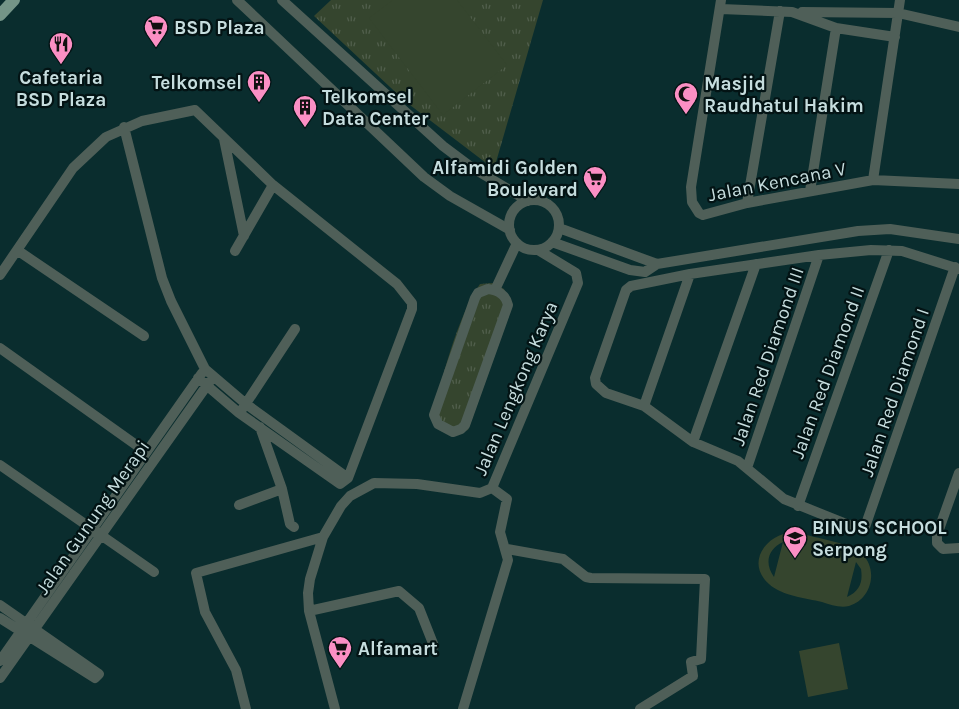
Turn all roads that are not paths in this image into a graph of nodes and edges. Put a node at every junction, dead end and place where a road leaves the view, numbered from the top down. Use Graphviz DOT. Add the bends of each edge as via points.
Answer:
graph roads {
  1 [pos="14,0"];
  2 [pos="237,0"];
  3 [pos="282,0"];
  4 [pos="900,0"];
  5 [pos="721,4"];
  6 [pos="780,11"];
  7 [pos="792,12"];
  8 [pos="898,14"];
  9 [pos="0,15"];
  10 [pos="959,27"];
  11 [pos="836,28"];
  12 [pos="895,37"];
  13 [pos="124,127"];
  14 [pos="223,138"];
  15 [pos="873,180"];
  16 [pos="959,184"];
  17 [pos="273,186"];
  18 [pos="810,191"];
  19 [pos="528,201"];
  20 [pos="747,203"];
  21 [pos="559,228"];
  22 [pos="510,230"];
  23 [pos="244,236"];
  24 [pos="959,240"];
  25 [pos="552,242"];
  26 [pos="517,243"];
  27 [pos="609,246"];
  28 [pos="17,250"];
  29 [pos="538,250"];
  30 [pos="888,250"];
  31 [pos="235,251"];
  32 [pos="819,254"];
  33 [pos="603,261"];
  34 [pos="657,264"];
  35 [pos="756,264"];
  36 [pos="957,268"];
  37 [pos="690,274"];
  38 [pos="0,275"];
  39 [pos="495,290"];
  40 [pos="295,329"];
  41 [pos="144,336"];
  42 [pos="0,348"];
  43 [pos="206,369"];
  44 [pos="214,376"];
  45 [pos="198,378"];
  46 [pos="206,386"];
  47 [pos="246,404"];
  48 [pos="644,406"];
  49 [pos="239,413"];
  50 [pos="260,426"];
  51 [pos="693,442"];
  52 [pos="146,452"];
  53 [pos="0,465"];
  54 [pos="747,468"];
  55 [pos="959,474"];
  56 [pos="344,481"];
  57 [pos="492,488"];
  58 [pos="282,489"];
  59 [pos="238,505"];
  60 [pos="798,506"];
  61 [pos="294,527"];
  62 [pos="97,531"];
  63 [pos="323,536"];
  64 [pos="959,548"];
  65 [pos="507,549"];
  66 [pos="154,572"];
  67 [pos="0,605"];
  68 [pos="308,611"];
  69 [pos="0,618"];
  70 [pos="27,630"];
  71 [pos="434,646"];
  72 [pos="0,661"];
  73 [pos="0,678"];
  74 [pos="246,709"];
  75 [pos="335,709"];
  76 [pos="463,709"];
  77 [pos="640,709"];
  1 -- 9 [label="main road"];
  2 -- 22 [label="street" via="424,177 450,196"];
  3 -- 19 [label="street" via="443,146"];
  4 -- 8 [label="street"];
  5 -- 6 [label="street"];
  5 -- 20 [label="street, Jalan Kencana V" via="691,187 692,202 703,215"];
  6 -- 7 [label="street"];
  6 -- 20 [label="street"];
  7 -- 8 [label="street"];
  7 -- 11 [label="street"];
  8 -- 10 [label="street"];
  8 -- 12 [label="street"];
  11 -- 12 [label="street"];
  11 -- 18 [label="street"];
  12 -- 15 [label="street"];
  13 -- 14 [label="street" via="192,110"];
  13 -- 28 [label="street" via="106,137 72,168"];
  13 -- 43 [label="street" via="162,278"];
  14 -- 17 [label="street"];
  14 -- 23 [label="street"];
  15 -- 16 [label="street, Jalan Kencana V"];
  15 -- 18 [label="street, Jalan Kencana V"];
  17 -- 23 [label="street"];
  17 -- 56 [label="street" via="397,284 412,303"];
  18 -- 20 [label="street, Jalan Kencana V"];
  19 -- 21 [label="street" via="542,201 550,206 556,214"];
  19 -- 22 [label="street" via="515,208"];
  21 -- 25 [label="street"];
  21 -- 27 [label="street"];
  22 -- 26 [label="street"];
  23 -- 31 [label="street"];
  24 -- 34 [label="street" via="890,229 858,231"];
  25 -- 29 [label="street"];
  25 -- 33 [label="street"];
  26 -- 29 [label="street" via="524,248"];
  26 -- 39 [label="street"];
  27 -- 33 [label="street"];
  27 -- 34 [label="street"];
  28 -- 38 [label="street"];
  28 -- 41 [label="street"];
  29 -- 57 [label="street, Jalan Lengkong Karya" via="576,272 578,283"];
  30 -- 32 [label="street"];
  30 -- 36 [label="street"];
  30 -- 60 [label="street, Jalan Red Diamond II"];
  32 -- 35 [label="street"];
  32 -- 54 [label="street, Jalan Red Diamond III"];
  33 -- 34 [label="street" via="644,272"];
  35 -- 37 [label="street"];
  35 -- 51 [label="street"];
  36 -- 60 [label="street, Jalan Red Diamond I" via="865,527 856,528"];
  37 -- 48 [label="street"];
  37 -- 48 [label="street" via="631,286 626,290 595,378 600,389"];
  39 -- 39 [label="street" via="504,296 508,305 465,425 452,432 438,424 434,415 478,293"];
  40 -- 47 [label="street"];
  42 -- 52 [label="street"];
  43 -- 44 [label="street"];
  43 -- 45 [label="street, Jalan Gunung Merapi"];
  44 -- 46 [label="street, Jalan Gunung Merapi"];
  44 -- 47 [label="street"];
  45 -- 46 [label="street"];
  45 -- 52 [label="street, Jalan Gunung Merapi"];
  46 -- 49 [label="street"];
  46 -- 62 [label="street, Jalan Gunung Merapi"];
  47 -- 49 [label="street"];
  47 -- 56 [label="street"];
  48 -- 51 [label="street"];
  49 -- 50 [label="street"];
  50 -- 56 [label="street"];
  50 -- 58 [label="street"];
  51 -- 54 [label="street"];
  52 -- 62 [label="street, Jalan Gunung Merapi"];
  53 -- 62 [label="street"];
  54 -- 60 [label="street" via="772,490"];
  55 -- 64 [label="street" via="937,535 937,543 942,549"];
  57 -- 63 [label="street, Jalan Lengkong Karya" via="480,493 417,484 374,483 350,496"];
  57 -- 65 [label="street" via="507,499 500,532"];
  58 -- 59 [label="street"];
  58 -- 61 [label="street" via="290,524"];
  62 -- 66 [label="street"];
  62 -- 70 [label="street, Jalan Gunung Merapi"];
  63 -- 68 [label="street, Jalan Lengkong Karya" via="310,579"];
  63 -- 74 [label="street" via="199,570 196,574 205,612 236,670"];
  65 -- 76 [label="street" via="508,560"];
  65 -- 77 [label="street" via="563,559 591,578 705,580 701,659 691,662 693,676"];
  67 -- 70 [label="street"];
  68 -- 71 [label="street" via="399,591 421,610"];
  68 -- 75 [label="street, Jalan Lengkong Karya"];
  69 -- 70 [label="street"];
  70 -- 70 [label="street" via="97,672 96,678"];
  70 -- 72 [label="street, Jalan Gunung Merapi"];
  70 -- 73 [label="street, Jalan Gunung Merapi"];
}
